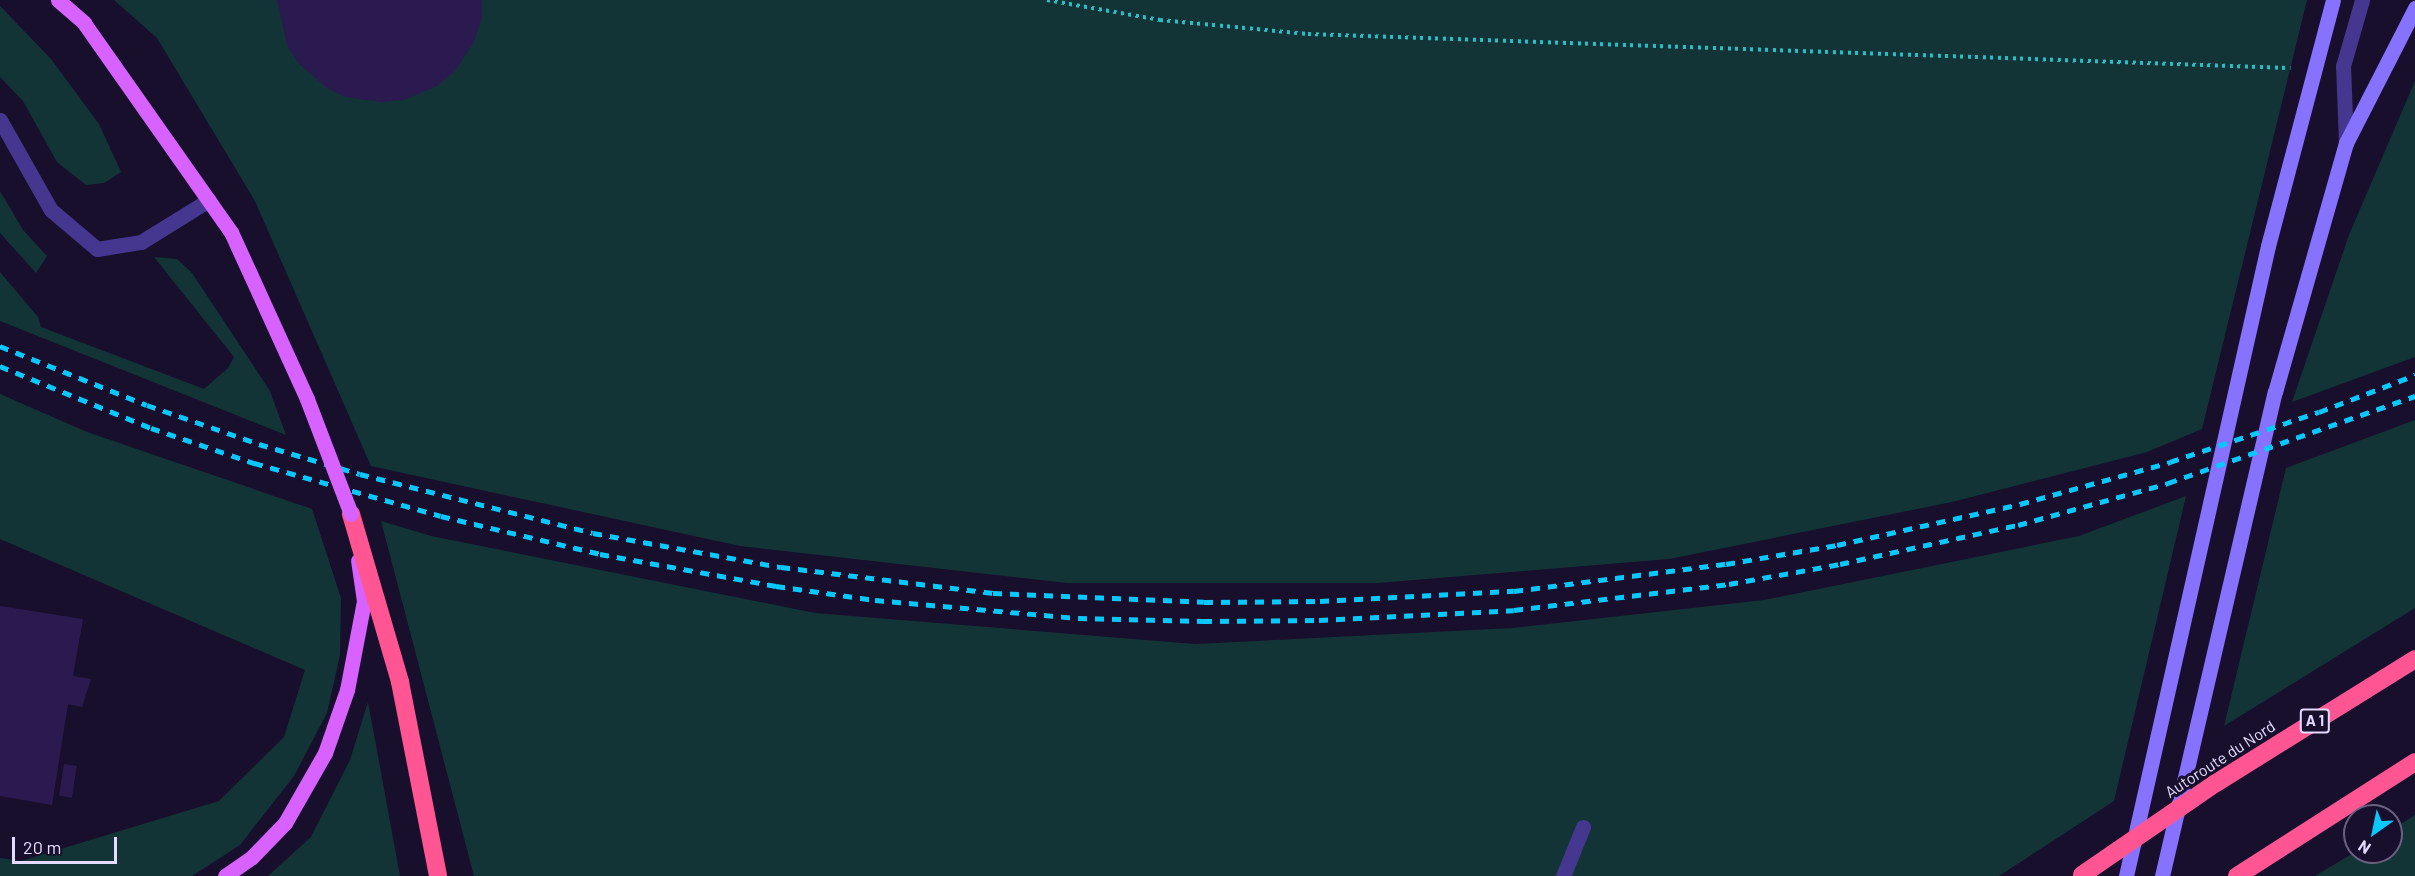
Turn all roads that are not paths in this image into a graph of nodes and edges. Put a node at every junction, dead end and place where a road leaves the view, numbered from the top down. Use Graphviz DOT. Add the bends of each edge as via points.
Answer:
graph roads {
  1 [pos="58,0"];
  2 [pos="2332,0"];
  3 [pos="2362,0"];
  4 [pos="2415,8"];
  5 [pos="0,120"];
  6 [pos="2346,143"];
  7 [pos="209,200"];
  8 [pos="351,514"];
  9 [pos="2415,659"];
  10 [pos="2415,762"];
  11 [pos="1583,827"];
  12 [pos="2081,875"];
  13 [pos="225,876"];
  14 [pos="438,876"];
  15 [pos="1563,876"];
  16 [pos="2126,876"];
  17 [pos="2162,876"];
  18 [pos="2237,876"];
  1 -- 7 [label="main road" via="84,23"];
  2 -- 16 [label="main road" via="2268,246"];
  3 -- 6 [label="street" via="2343,66"];
  4 -- 6 [label="main road"];
  5 -- 7 [label="street" via="51,210 97,249 141,242"];
  6 -- 17 [label="main road" via="2276,392"];
  7 -- 8 [label="main road, bridge" via="231,232 307,399"];
  8 -- 13 [label="main road" via="364,601 347,690 329,743 307,790 285,823 252,857"];
  8 -- 14 [label="highway" via="400,682"];
  9 -- 12 [label="highway, Autoroute du Nord / A 1, bridge" via="2216,783"];
  10 -- 18 [label="highway"];
  11 -- 15 [label="street"];
}
